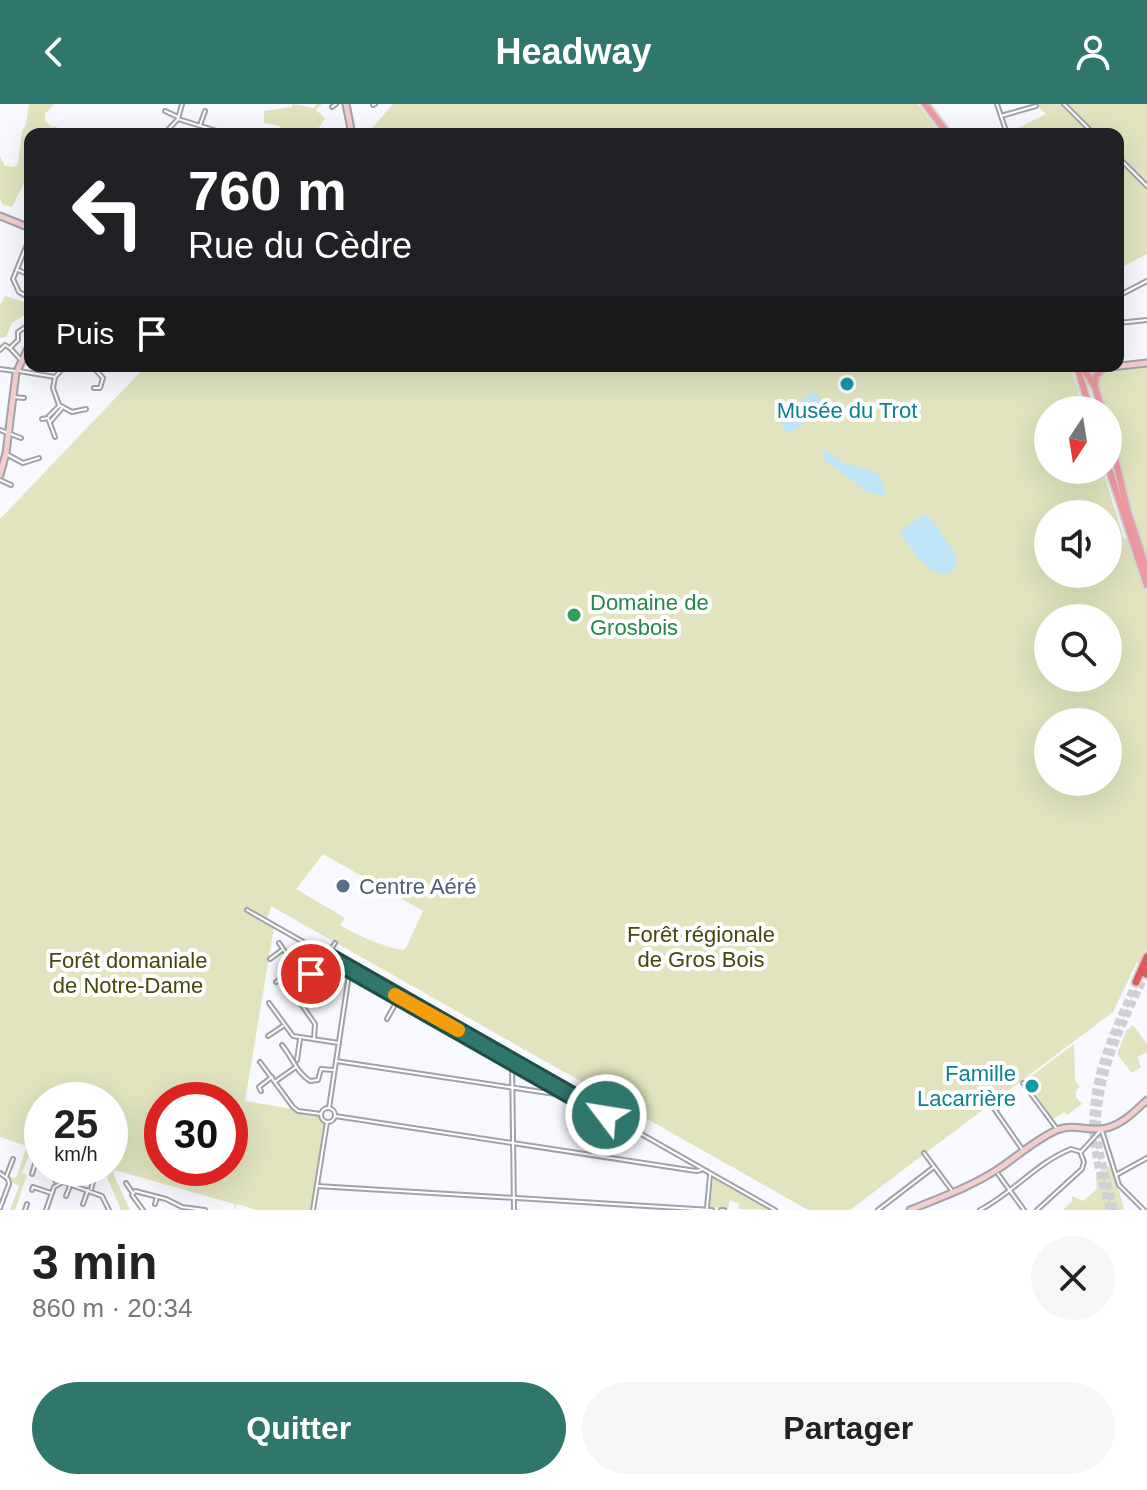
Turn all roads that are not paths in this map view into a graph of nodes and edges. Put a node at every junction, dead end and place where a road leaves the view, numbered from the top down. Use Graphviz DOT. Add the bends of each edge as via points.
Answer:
graph roads {
  1 [pos="182,104"];
  2 [pos="336,104"];
  3 [pos="927,104"];
  4 [pos="997,104"];
  5 [pos="1064,104"];
  6 [pos="345,106"];
  7 [pos="1036,106"];
  8 [pos="332,107"];
  9 [pos="165,111"];
  10 [pos="205,111"];
  11 [pos="1001,116"];
  12 [pos="178,118"];
  13 [pos="200,126"];
  14 [pos="169,128"];
  15 [pos="207,128"];
  16 [pos="351,128"];
  17 [pos="945,128"];
  18 [pos="1005,128"];
  19 [pos="1088,128"];
  20 [pos="1124,163"];
  21 [pos="1147,186"];
  22 [pos="0,216"];
  23 [pos="24,226"];
  24 [pos="24,252"];
  25 [pos="18,270"];
  26 [pos="24,272"];
  27 [pos="1147,281"];
  28 [pos="1124,293"];
  29 [pos="24,295"];
  30 [pos="1147,320"];
  31 [pos="1124,322"];
  32 [pos="24,328"];
  33 [pos="10,348"];
  34 [pos="0,350"];
  35 [pos="24,355"];
  36 [pos="21,360"];
  37 [pos="1147,364"];
  38 [pos="1124,367"];
  39 [pos="0,369"];
  40 [pos="17,371"];
  41 [pos="60,372"];
  42 [pos="98,372"];
  43 [pos="1083,372"];
  44 [pos="1084,372"];
  45 [pos="1099,372"];
  46 [pos="55,377"];
  47 [pos="1095,387"];
  48 [pos="94,388"];
  49 [pos="12,396"];
  50 [pos="1088,396"];
  51 [pos="1098,396"];
  52 [pos="24,398"];
  53 [pos="61,407"];
  54 [pos="86,409"];
  55 [pos="42,419"];
  56 [pos="49,420"];
  57 [pos="0,430"];
  58 [pos="8,433"];
  59 [pos="55,437"];
  60 [pos="21,438"];
  61 [pos="6,453"];
  62 [pos="39,458"];
  63 [pos="0,478"];
  64 [pos="1114,484"];
  65 [pos="1121,484"];
  66 [pos="11,485"];
  67 [pos="1147,570"];
  68 [pos="1147,585"];
  69 [pos="247,910"];
  70 [pos="279,943"];
  71 [pos="335,943"];
  72 [pos="283,949"];
  73 [pos="320,952"];
  74 [pos="327,956"];
  75 [pos="1147,957"];
  76 [pos="270,959"];
  77 [pos="304,964"];
  78 [pos="350,968"];
  79 [pos="296,969"];
  80 [pos="276,982"];
  81 [pos="1136,982"];
  82 [pos="325,990"];
  83 [pos="399,997"];
  84 [pos="299,1001"];
  85 [pos="269,1003"];
  86 [pos="387,1019"];
  87 [pos="285,1024"];
  88 [pos="268,1036"];
  89 [pos="300,1038"];
  90 [pos="314,1040"];
  91 [pos="339,1043"];
  92 [pos="282,1045"];
  93 [pos="298,1048"];
  94 [pos="289,1054"];
  95 [pos="336,1061"];
  96 [pos="512,1061"];
  97 [pos="260,1062"];
  98 [pos="296,1065"];
  99 [pos="334,1070"];
  100 [pos="273,1076"];
  101 [pos="275,1082"];
  102 [pos="1023,1083"];
  103 [pos="511,1087"];
  104 [pos="261,1091"];
  105 [pos="568,1092"];
  106 [pos="1147,1100"];
  107 [pos="329,1108"];
  108 [pos="995,1110"];
  109 [pos="321,1114"];
  110 [pos="335,1116"];
  111 [pos="327,1122"];
  112 [pos="1057,1129"];
  113 [pos="1102,1129"];
  114 [pos="513,1143"];
  115 [pos="1023,1150"];
  116 [pos="1081,1152"];
  117 [pos="924,1153"];
  118 [pos="1147,1158"];
  119 [pos="13,1159"];
  120 [pos="934,1167"];
  121 [pos="702,1169"];
  122 [pos="0,1173"];
  123 [pos="710,1174"];
  124 [pos="998,1174"];
  125 [pos="1116,1175"];
  126 [pos="6,1178"];
  127 [pos="55,1186"];
  128 [pos="71,1186"];
  129 [pos="75,1186"];
  130 [pos="91,1186"];
  131 [pos="128,1186"];
  132 [pos="317,1186"];
  133 [pos="32,1190"];
  134 [pos="1009,1190"];
  135 [pos="89,1191"];
  136 [pos="52,1193"];
  137 [pos="133,1193"];
  138 [pos="953,1193"];
  139 [pos="66,1196"];
  140 [pos="157,1196"];
  141 [pos="514,1198"];
  142 [pos="27,1204"];
  143 [pos="83,1204"];
  144 [pos="155,1204"];
  145 [pos="0,1208"];
  146 [pos="182,1208"];
  147 [pos="25,1210"];
  148 [pos="46,1210"];
  149 [pos="109,1210"];
  150 [pos="143,1210"];
  151 [pos="205,1210"];
  152 [pos="313,1210"];
  153 [pos="514,1210"];
  154 [pos="706,1210"];
  155 [pos="712,1210"];
  156 [pos="775,1210"];
  157 [pos="878,1210"];
  158 [pos="910,1210"];
  159 [pos="980,1210"];
  160 [pos="1024,1210"];
  161 [pos="1037,1210"];
  162 [pos="1144,1210"];
  1 -- 12 [label="street"];
  2 -- 8 [label="street"];
  3 -- 17 [label="main road"];
  4 -- 11 [label="street"];
  5 -- 19 [label="street"];
  6 -- 16 [label="main road"];
  7 -- 11 [label="street"];
  9 -- 12 [label="street"];
  10 -- 13 [label="street"];
  11 -- 18 [label="street"];
  12 -- 13 [label="street"];
  12 -- 14 [label="street"];
  13 -- 15 [label="street"];
  20 -- 21 [label="street"];
  22 -- 23 [label="main road"];
  24 -- 29 [label="street" via="13,279"];
  25 -- 26 [label="street"];
  27 -- 28 [label="street"];
  30 -- 31 [label="street"];
  32 -- 33 [label="street"];
  33 -- 34 [label="street"];
  33 -- 36 [label="street"];
  35 -- 36 [label="main road"];
  36 -- 40 [label="main road"];
  37 -- 38 [label="main road"];
  39 -- 40 [label="street"];
  40 -- 46 [label="street"];
  40 -- 49 [label="main road"];
  41 -- 46 [label="street"];
  42 -- 48 [label="street" via="103,378 100,388"];
  43 -- 50 [label="main road"];
  44 -- 47 [label="main road"];
  45 -- 47 [label="main road"];
  46 -- 53 [label="street" via="54,396"];
  47 -- 51 [label="main road"];
  49 -- 52 [label="street"];
  49 -- 58 [label="main road"];
  53 -- 54 [label="street" via="72,412"];
  53 -- 56 [label="street"];
  55 -- 56 [label="street"];
  56 -- 59 [label="street"];
  57 -- 58 [label="street"];
  58 -- 60 [label="street"];
  58 -- 61 [label="main road"];
  61 -- 62 [label="street" via="23,463"];
  61 -- 63 [label="main road"];
  63 -- 66 [label="street"];
  64 -- 68 [label="main road"];
  65 -- 67 [label="main road"];
  69 -- 73 [label="street"];
  70 -- 72 [label="street"];
  71 -- 74 [label="street"];
  72 -- 76 [label="street"];
  72 -- 79 [label="street"];
  73 -- 74 [label="street"];
  73 -- 77 [label="street"];
  74 -- 78 [label="street"];
  75 -- 81 [label="highway"];
  77 -- 79 [label="street"];
  77 -- 82 [label="street"];
  78 -- 83 [label="street"];
  78 -- 91 [label="street"];
  79 -- 80 [label="street"];
  83 -- 86 [label="street"];
  83 -- 96 [label="street"];
  84 -- 90 [label="street" via="315,1024"];
  85 -- 87 [label="street"];
  87 -- 88 [label="street"];
  87 -- 89 [label="street"];
  89 -- 90 [label="street"];
  89 -- 93 [label="street"];
  90 -- 91 [label="street"];
  91 -- 95 [label="street"];
  92 -- 94 [label="street"];
  93 -- 94 [label="street"];
  93 -- 98 [label="street"];
  94 -- 98 [label="street"];
  95 -- 99 [label="street"];
  95 -- 103 [label="street"];
  96 -- 103 [label="street"];
  96 -- 105 [label="street"];
  97 -- 100 [label="street"];
  98 -- 99 [label="street" via="314,1082 321,1069"];
  98 -- 101 [label="street"];
  99 -- 107 [label="street"];
  100 -- 101 [label="street"];
  100 -- 104 [label="street" via="259,1087"];
  101 -- 109 [label="street" via="298,1111"];
  102 -- 112 [label="street"];
  103 -- 105 [label="street" via="565,1096"];
  103 -- 114 [label="street"];
  105 -- 121 [label="street"];
  106 -- 113 [label="main road" via="1124,1120"];
  107 -- 109 [label="street"];
  107 -- 110 [label="street"];
  108 -- 115 [label="street"];
  109 -- 111 [label="street"];
  110 -- 111 [label="street"];
  110 -- 114 [label="street"];
  111 -- 132 [label="street"];
  112 -- 113 [label="main road"];
  112 -- 115 [label="main road"];
  113 -- 116 [label="street"];
  113 -- 125 [label="street"];
  114 -- 121 [label="street"];
  114 -- 141 [label="street"];
  115 -- 138 [label="main road"];
  116 -- 134 [label="street" via="1071,1149 1054,1157"];
  116 -- 161 [label="street" via="1082,1169"];
  117 -- 120 [label="street"];
  118 -- 125 [label="street"];
  119 -- 126 [label="street"];
  120 -- 138 [label="street"];
  120 -- 157 [label="street"];
  121 -- 123 [label="street"];
  122 -- 126 [label="street"];
  123 -- 154 [label="street"];
  123 -- 156 [label="street"];
  124 -- 134 [label="street"];
  125 -- 162 [label="street"];
  126 -- 145 [label="street" via="9,1184"];
  127 -- 136 [label="street"];
  128 -- 139 [label="street"];
  129 -- 135 [label="street"];
  130 -- 135 [label="street"];
  131 -- 137 [label="street"];
  132 -- 141 [label="street"];
  132 -- 152 [label="street"];
  133 -- 136 [label="street"];
  134 -- 159 [label="street"];
  134 -- 160 [label="street"];
  135 -- 143 [label="street"];
  135 -- 149 [label="street" via="102,1196"];
  136 -- 148 [label="street"];
  137 -- 140 [label="street"];
  137 -- 150 [label="street"];
  138 -- 158 [label="main road"];
  140 -- 144 [label="street"];
  140 -- 146 [label="street"];
  141 -- 153 [label="street"];
  141 -- 154 [label="street"];
  142 -- 147 [label="street"];
  146 -- 151 [label="street"];
  154 -- 155 [label="street"];
}
